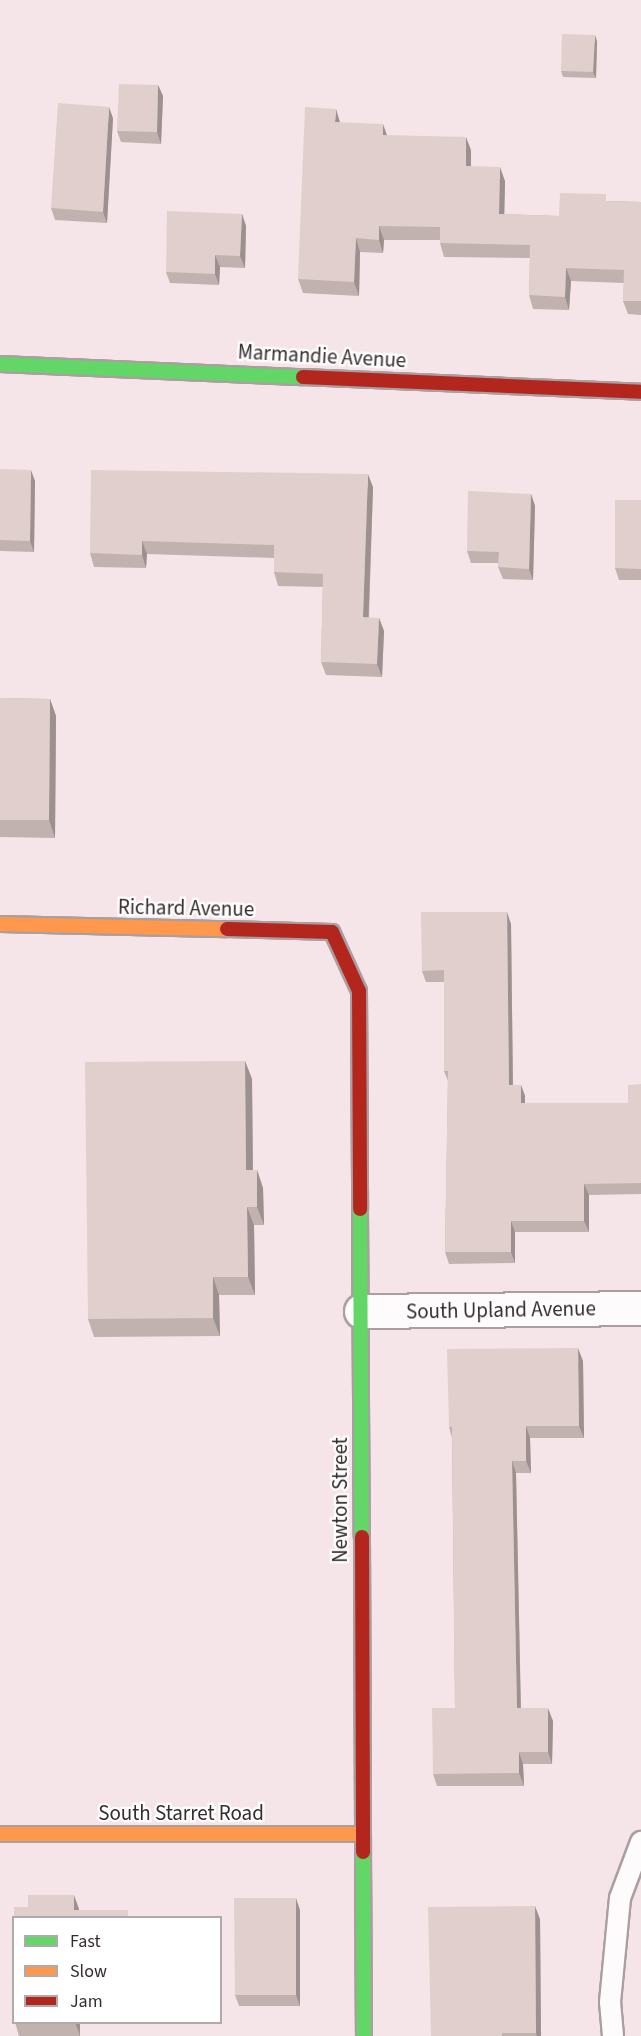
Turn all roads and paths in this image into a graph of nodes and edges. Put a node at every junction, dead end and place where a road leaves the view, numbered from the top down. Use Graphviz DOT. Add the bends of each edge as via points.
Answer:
graph roads {
  1 [pos="0,364"];
  2 [pos="641,392"];
  3 [pos="0,924"];
  4 [pos="348,967"];
  5 [pos="641,1308"];
  6 [pos="361,1311"];
  7 [pos="0,1834"];
  8 [pos="362,1834"];
  9 [pos="641,1842"];
  10 [pos="364,2036"];
  11 [pos="613,2036"];
  1 -- 2 [label="street, Marmandie Avenue"];
  3 -- 4 [label="street, Richard Avenue" via="332,932"];
  4 -- 6 [label="street, Newton Street" via="359,991"];
  5 -- 6 [label="street, South Upland Avenue"];
  6 -- 8 [label="street, Newton Street"];
  7 -- 8 [label="street, South Starret Road"];
  8 -- 10 [label="street, Newton Street"];
  9 -- 11 [label="lane" via="620,1898 610,2002"];
}
